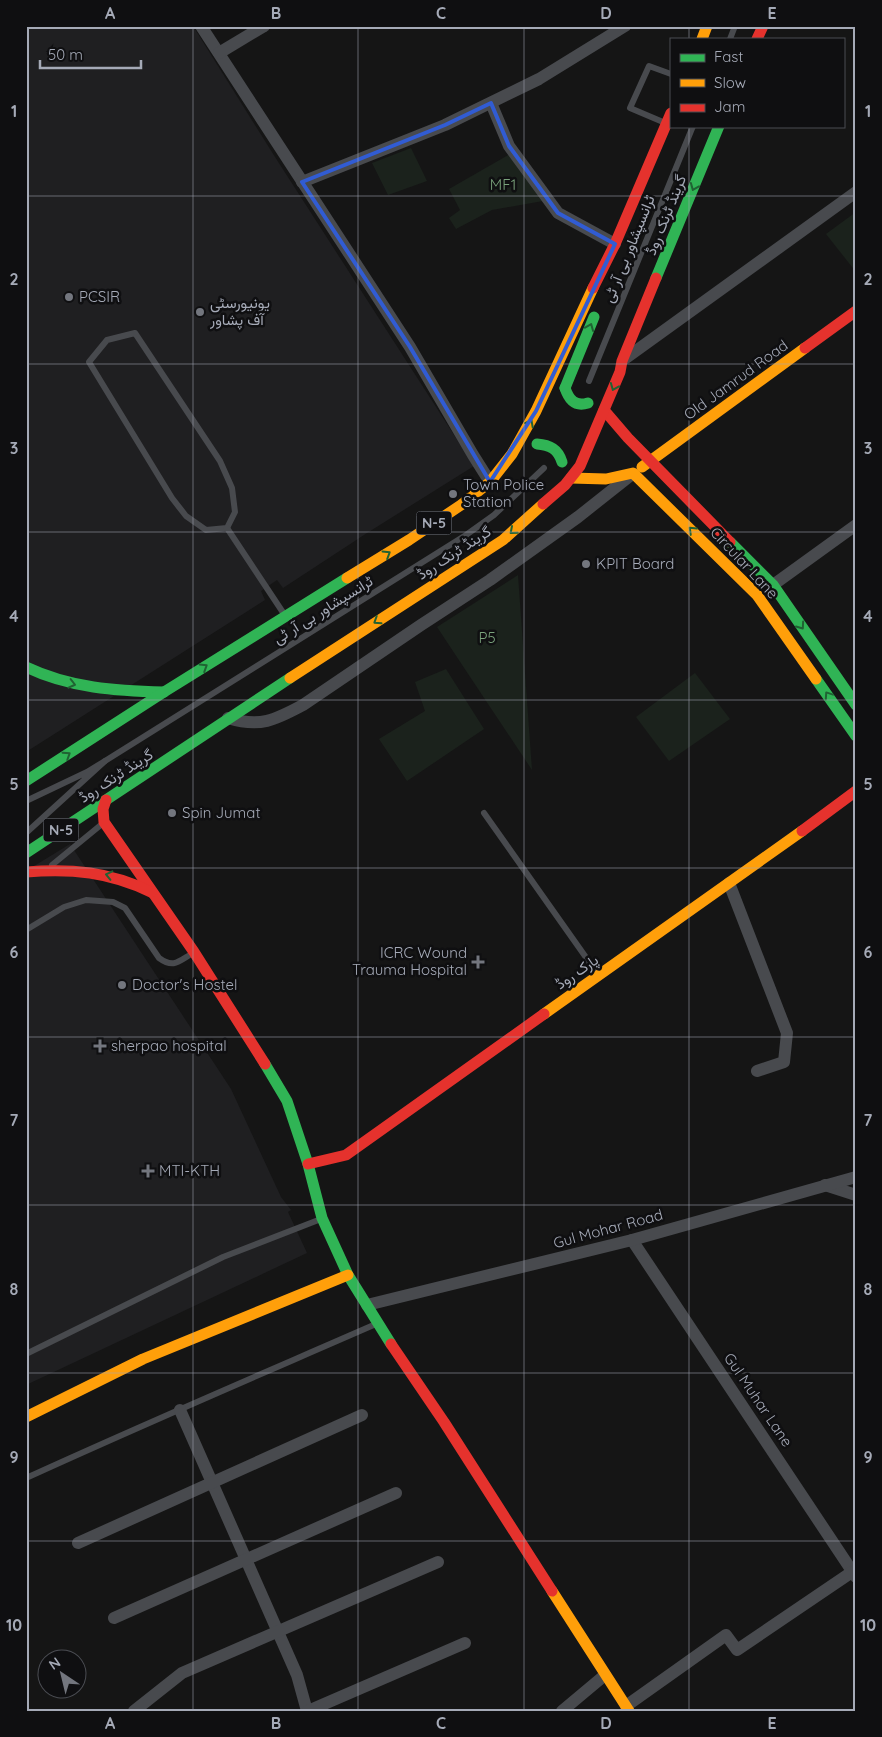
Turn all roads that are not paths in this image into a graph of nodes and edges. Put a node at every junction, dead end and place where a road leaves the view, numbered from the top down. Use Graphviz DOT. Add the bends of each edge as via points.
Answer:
graph roads {
  1 [pos="201,26"];
  2 [pos="264,26"];
  3 [pos="625,26"];
  4 [pos="707,26"];
  5 [pos="735,26"];
  6 [pos="763,26"];
  7 [pos="702,38"];
  8 [pos="730,38"];
  9 [pos="757,38"];
  10 [pos="219,53"];
  11 [pos="670,74"];
  12 [pos="491,103"];
  13 [pos="668,118"];
  14 [pos="692,128"];
  15 [pos="718,129"];
  16 [pos="689,167"];
  17 [pos="302,182"];
  18 [pos="856,192"];
  19 [pos="673,205"];
  20 [pos="615,244"];
  21 [pos="608,257"];
  22 [pos="856,311"];
  23 [pos="622,361"];
  24 [pos="589,381"];
  25 [pos="604,410"];
  26 [pos="512,454"];
  27 [pos="651,461"];
  28 [pos="544,468"];
  29 [pos="633,473"];
  30 [pos="571,478"];
  31 [pos="490,482"];
  32 [pos="506,522"];
  33 [pos="856,525"];
  34 [pos="227,528"];
  35 [pos="466,551"];
  36 [pos="773,585"];
  37 [pos="400,606"];
  38 [pos="286,617"];
  39 [pos="26,667"];
  40 [pos="164,692"];
  41 [pos="856,705"];
  42 [pos="228,718"];
  43 [pos="856,736"];
  44 [pos="105,761"];
  45 [pos="26,781"];
  46 [pos="856,791"];
  47 [pos="106,800"];
  48 [pos="26,801"];
  49 [pos="484,813"];
  50 [pos="104,822"];
  51 [pos="26,833"];
  52 [pos="26,853"];
  53 [pos="47,869"];
  54 [pos="30,875"];
  55 [pos="729,883"];
  56 [pos="154,894"];
  57 [pos="26,930"];
  58 [pos="194,952"];
  59 [pos="599,975"];
  60 [pos="758,1071"];
  61 [pos="308,1164"];
  62 [pos="856,1177"];
  63 [pos="825,1185"];
  64 [pos="856,1195"];
  65 [pos="322,1218"];
  66 [pos="632,1240"];
  67 [pos="348,1275"];
  68 [pos="367,1305"];
  69 [pos="377,1323"];
  70 [pos="26,1354"];
  71 [pos="180,1410"];
  72 [pos="362,1415"];
  73 [pos="26,1417"];
  74 [pos="26,1478"];
  75 [pos="212,1483"];
  76 [pos="396,1493"];
  77 [pos="78,1543"];
  78 [pos="246,1559"];
  79 [pos="438,1562"];
  80 [pos="854,1575"];
  81 [pos="114,1618"];
  82 [pos="278,1632"];
  83 [pos="466,1643"];
  84 [pos="605,1675"];
  85 [pos="627,1708"];
  86 [pos="134,1711"];
  87 [pos="308,1711"];
  88 [pos="562,1711"];
  1 -- 10 [label="street"];
  2 -- 10 [label="street"];
  3 -- 12 [label="street" via="539,79"];
  4 -- 7 [label="main road"];
  5 -- 8 [label="lane"];
  6 -- 9 [label="main road"];
  10 -- 17 [label="street"];
  11 -- 13 [label="lane" via="649,66 630,108"];
  12 -- 17 [label="street" via="445,126"];
  12 -- 20 [label="street" via="509,146 558,213"];
  13 -- 20 [label="main road, N-5"];
  14 -- 24 [label="lane, ٹرانسپشاور بی آر ٹی"];
  15 -- 16 [label="main road"];
  15 -- 23 [label="main road, گرینڈ ٹرنک روڈ / N-5, one-way"];
  17 -- 31 [label="street" via="410,347"];
  18 -- 23 [label="street"];
  19 -- 21 [label="main road, one-way, bridge" via="593,397 582,405 573,403 565,388 606,285"];
  20 -- 21 [label="main road, N-5"];
  26 -- 21 [label="main road, N-5, one-way" via="536,411"];
  22 -- 27 [label="main road, Old Jamrud Road"];
  23 -- 25 [label="main road, گرینڈ ٹرنک روڈ / N-5, one-way"];
  25 -- 27 [label="main road"];
  25 -- 30 [label="main road, گرینڈ ٹرنک روڈ / N-5" via="580,466"];
  26 -- 31 [label="main road, N-5"];
  26 -- 32 [label="main road, bridge" via="537,444 550,445 558,450 562,462 554,478 522,511"];
  27 -- 29 [label="main road, Old Jamrud Road"];
  27 -- 36 [label="main road"];
  28 -- 44 [label="lane, ٹرانسپشاور بی آر ٹی" via="494,515 466,535"];
  29 -- 30 [label="main road" via="606,479"];
  29 -- 42 [label="street" via="490,580 303,705 260,723"];
  43 -- 29 [label="main road, Circular Lane, one-way" via="757,595"];
  30 -- 37 [label="main road, گرینڈ ٹرنک روڈ / N-5, one-way" via="503,540"];
  38 -- 31 [label="main road, N-5, one-way" via="461,505"];
  33 -- 36 [label="street"];
  34 -- 34 [label="lane" via="206,530 186,516 172,498 89,362 107,340 135,333 220,461 232,488 235,512"];
  34 -- 38 [label="lane"];
  35 -- 37 [label="main road" via="417,585"];
  36 -- 41 [label="main road, one-way"];
  37 -- 42 [label="main road, گرینڈ ٹرنک روڈ / N-5, one-way"];
  40 -- 38 [label="main road, N-5, one-way"];
  39 -- 40 [label="main road, one-way" via="75,686"];
  45 -- 40 [label="main road, N-5, one-way"];
  42 -- 47 [label="main road, گرینڈ ٹرنک روڈ / N-5"];
  44 -- 48 [label="lane, ٹرانسپشاور بی آر ٹی"];
  44 -- 51 [label="lane, ٹرانسپشاور بی آر ٹی"];
  46 -- 55 [label="main road, پارک روڈ"];
  47 -- 50 [label="main road"];
  47 -- 52 [label="main road, گرینڈ ٹرنک روڈ / N-5"];
  49 -- 59 [label="lane"];
  50 -- 53 [label="lane"];
  50 -- 56 [label="main road"];
  53 -- 54 [label="main road"];
  56 -- 53 [label="main road, one-way" via="123,878 91,871"];
  55 -- 59 [label="main road, پارک روڈ"];
  55 -- 60 [label="street" via="787,1033 784,1062"];
  56 -- 58 [label="main road"];
  57 -- 58 [label="lane" via="64,907 86,900 113,902 125,908 159,958 166,963 174,964"];
  58 -- 61 [label="main road" via="275,1080 286,1101"];
  59 -- 61 [label="main road, پارک روڈ" via="346,1154"];
  61 -- 65 [label="main road"];
  62 -- 63 [label="street, Gul Mohar Road"];
  63 -- 64 [label="street"];
  63 -- 66 [label="street, Gul Mohar Road"];
  65 -- 67 [label="main road"];
  65 -- 70 [label="lane" via="223,1256"];
  66 -- 68 [label="street, Gul Mohar Road"];
  66 -- 80 [label="street, Gul Muhar Lane"];
  67 -- 68 [label="main road"];
  67 -- 73 [label="main road" via="143,1359"];
  68 -- 69 [label="main road"];
  69 -- 71 [label="lane"];
  69 -- 84 [label="main road"];
  71 -- 74 [label="lane"];
  71 -- 75 [label="street"];
  72 -- 75 [label="street"];
  75 -- 77 [label="street"];
  75 -- 78 [label="street"];
  76 -- 78 [label="street"];
  78 -- 81 [label="street"];
  78 -- 82 [label="street"];
  79 -- 82 [label="street"];
  80 -- 85 [label="street" via="737,1650 726,1635"];
  82 -- 86 [label="street" via="182,1673"];
  82 -- 87 [label="street"];
  83 -- 87 [label="street"];
  84 -- 85 [label="main road"];
  84 -- 88 [label="street"];
}
